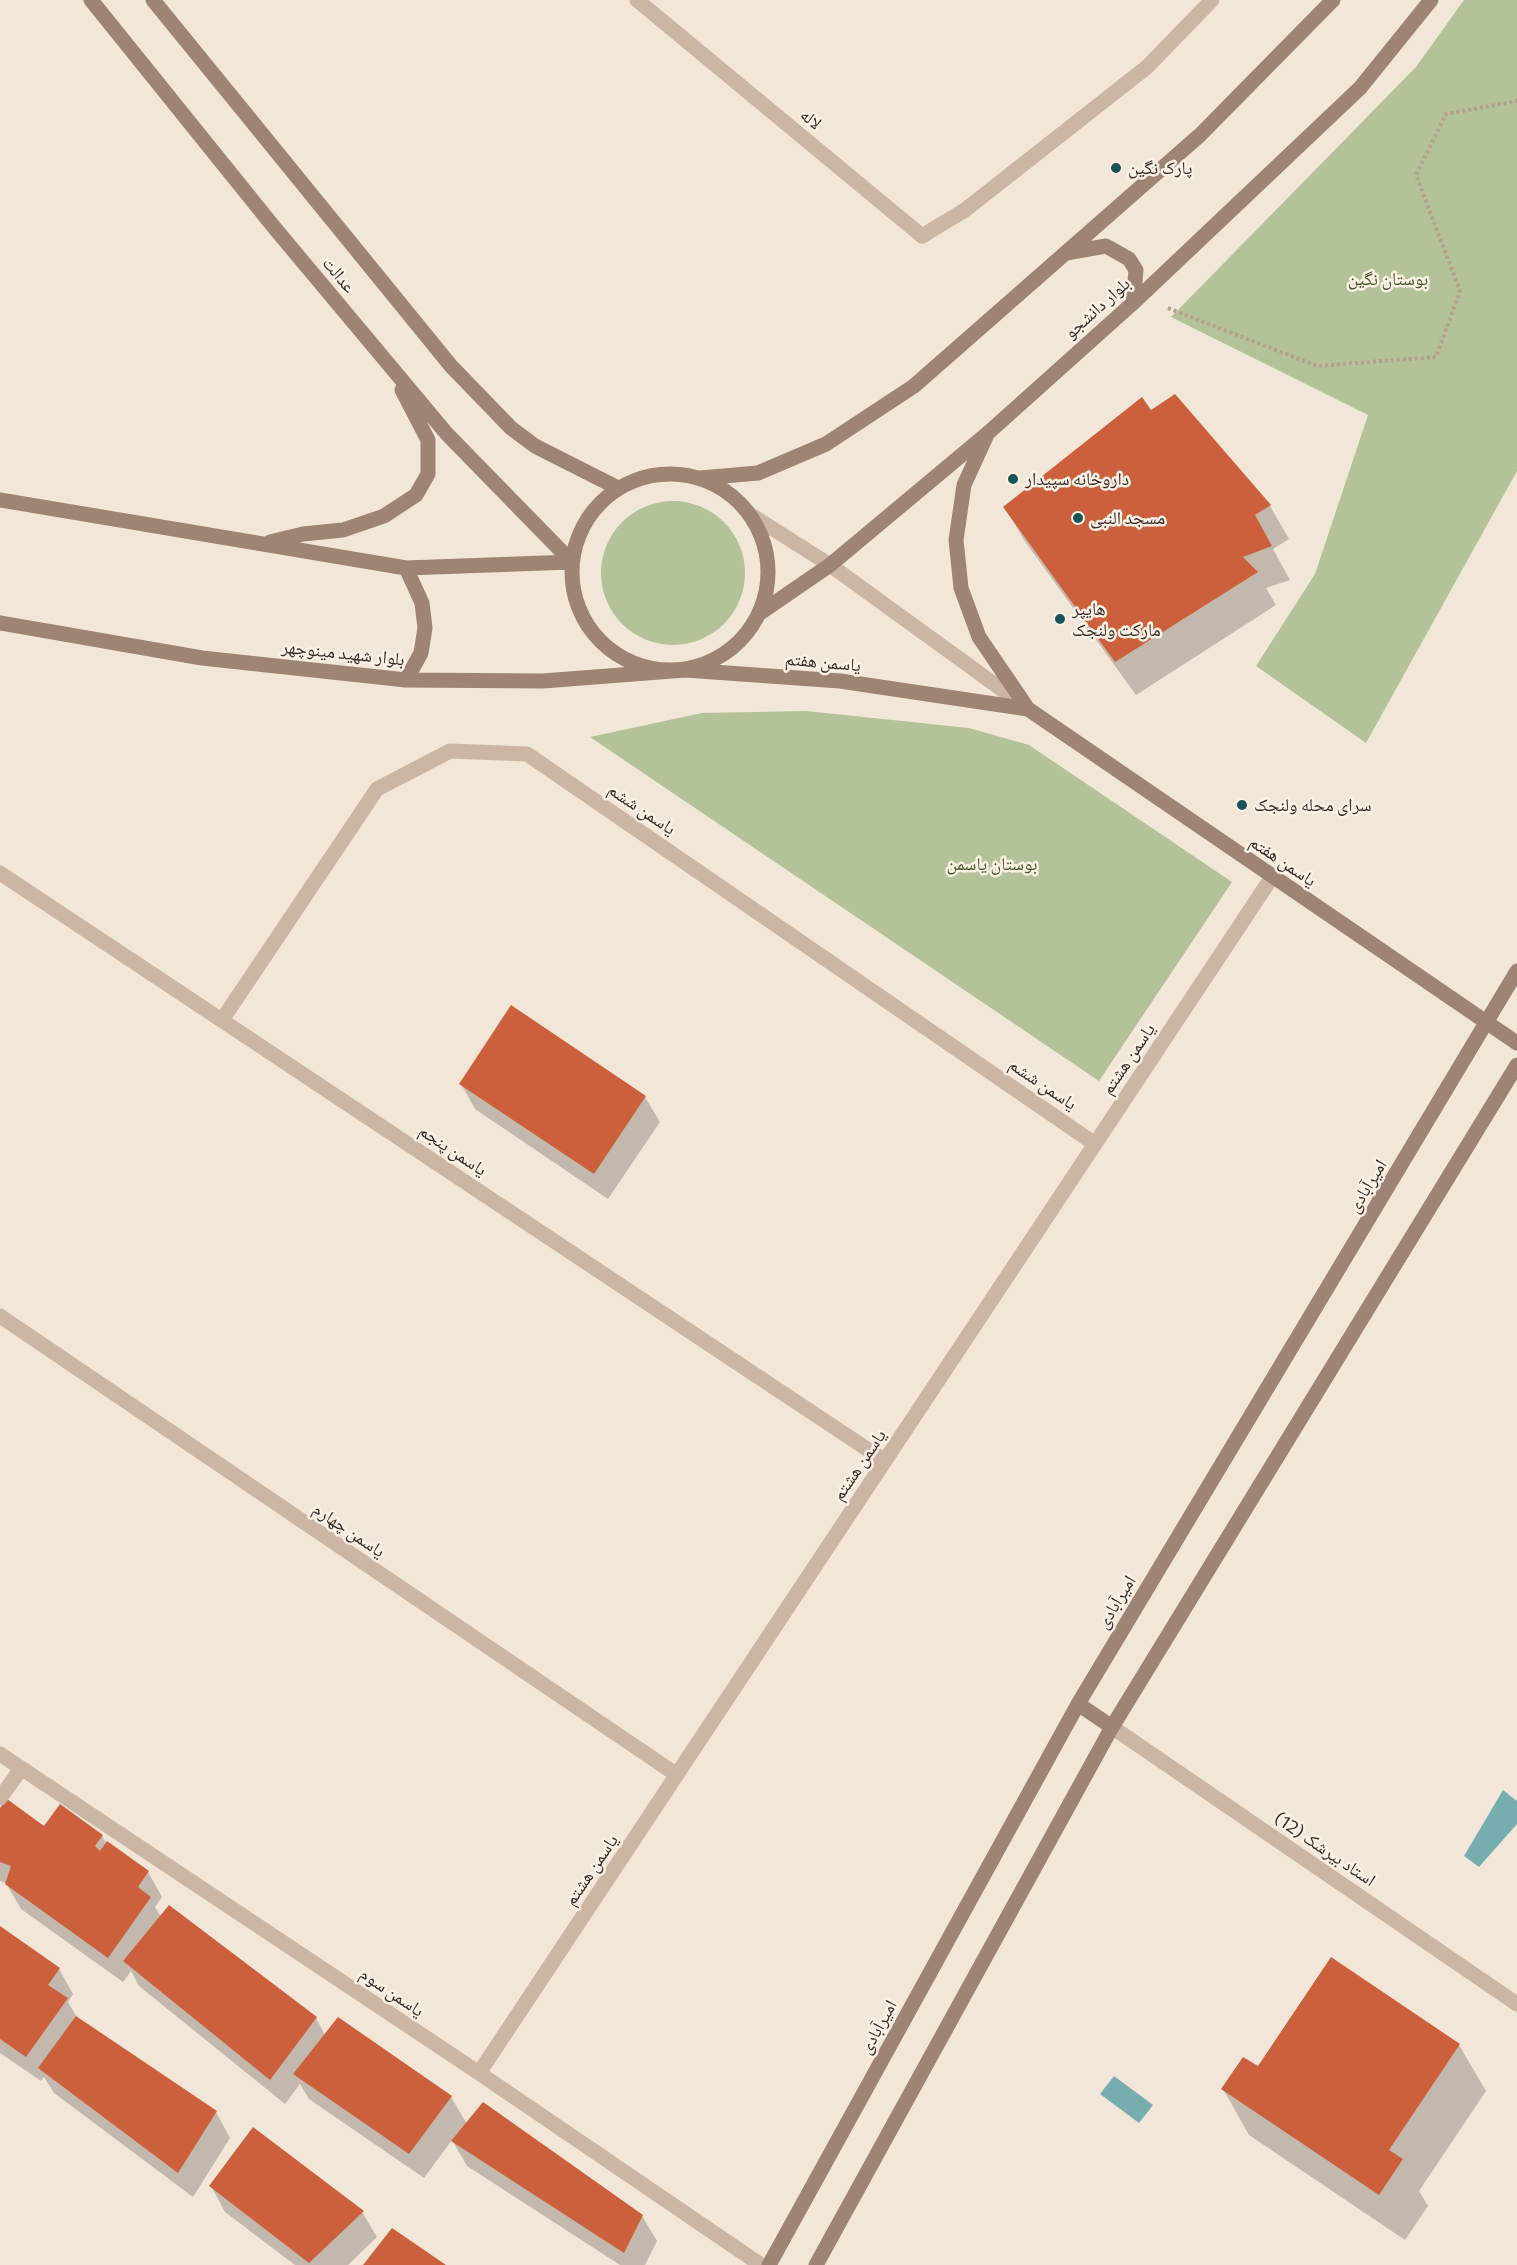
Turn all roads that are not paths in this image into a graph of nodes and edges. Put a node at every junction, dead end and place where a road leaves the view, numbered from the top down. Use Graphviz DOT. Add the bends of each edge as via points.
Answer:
graph roads {
  1 [pos="91,0"];
  2 [pos="153,0"];
  3 [pos="637,0"];
  4 [pos="1212,0"];
  5 [pos="1333,0"];
  6 [pos="1431,0"];
  7 [pos="1063,254"];
  8 [pos="1136,300"];
  9 [pos="390,366"];
  10 [pos="988,433"];
  11 [pos="700,478"];
  12 [pos="618,488"];
  13 [pos="0,500"];
  14 [pos="748,513"];
  15 [pos="263,544"];
  16 [pos="572,562"];
  17 [pos="830,565"];
  18 [pos="406,568"];
  19 [pos="760,613"];
  20 [pos="0,623"];
  21 [pos="684,670"];
  22 [pos="406,680"];
  23 [pos="1028,709"];
  24 [pos="0,873"];
  25 [pos="1272,877"];
  26 [pos="1515,979"];
  27 [pos="222,1020"];
  28 [pos="1488,1023"];
  29 [pos="1517,1042"];
  30 [pos="1517,1065"];
  31 [pos="1095,1144"];
  32 [pos="0,1316"];
  33 [pos="885,1461"];
  34 [pos="1078,1704"];
  35 [pos="1112,1727"];
  36 [pos="0,1754"];
  37 [pos="21,1769"];
  38 [pos="677,1776"];
  39 [pos="0,1798"];
  40 [pos="1517,2004"];
  41 [pos="480,2073"];
  42 [pos="761,2265"];
  43 [pos="769,2265"];
  44 [pos="816,2265"];
  1 -- 9 [label="street, عدالت"];
  2 -- 12 [label="street, عدالت" via="451,366 535,446"];
  3 -- 4 [label="street, لاله" via="922,236 965,210 1147,67"];
  5 -- 7 [label="street" via="1200,135"];
  6 -- 8 [label="street, بلوار دانشجو" via="1360,88"];
  7 -- 8 [label="street" via="1106,246 1119,251 1136,270"];
  7 -- 11 [label="street" via="914,386 826,444 758,473"];
  8 -- 10 [label="street, بلوار دانشجو"];
  9 -- 15 [label="street" via="428,440 428,474 416,495 384,516 343,530"];
  9 -- 16 [label="street, عدالت" via="447,434"];
  10 -- 17 [label="street, بلوار دانشجو"];
  10 -- 23 [label="street, یاسمن هفتم" via="964,485 956,540 961,588 979,638"];
  11 -- 12 [label="street" via="672,474 644,477"];
  11 -- 14 [label="street" via="727,491"];
  12 -- 16 [label="street" via="595,508 579,533"];
  13 -- 15 [label="street"];
  14 -- 17 [label="street"];
  14 -- 19 [label="street" via="760,531 766,551 767,593"];
  15 -- 18 [label="street"];
  16 -- 18 [label="street"];
  16 -- 21 [label="street" via="573,592 584,620 602,643 626,661 655,670"];
  17 -- 19 [label="street, بلوار دانشجو"];
  17 -- 23 [label="street"];
  18 -- 22 [label="street" via="422,603 425,628 421,653"];
  19 -- 21 [label="street" via="748,634 730,651"];
  20 -- 22 [label="street, بلوار شهید مینوچهر" via="202,658"];
  21 -- 22 [label="street, بلوار شهید مینوچهر" via="543,681"];
  21 -- 23 [label="street, یاسمن هفتم" via="840,681"];
  23 -- 25 [label="street, یاسمن هفتم"];
  24 -- 27 [label="street, یاسمن پنجم"];
  25 -- 28 [label="street, یاسمن هفتم"];
  25 -- 31 [label="street, یاسمن هشتم"];
  26 -- 28 [label="street, امیرآبادی"];
  27 -- 31 [label="street, یاسمن ششم" via="377,789 450,750 527,754"];
  27 -- 33 [label="street, یاسمن پنجم"];
  28 -- 29 [label="street, یاسمن هفتم"];
  28 -- 34 [label="street, امیرآبادی"];
  30 -- 35 [label="street"];
  31 -- 33 [label="street, یاسمن هشتم"];
  32 -- 38 [label="street, یاسمن چهارم"];
  33 -- 38 [label="street, یاسمن هشتم"];
  34 -- 35 [label="street"];
  34 -- 43 [label="street, امیرآبادی"];
  35 -- 40 [label="street, استاد بیرشک (12)"];
  35 -- 44 [label="street"];
  36 -- 37 [label="street, یاسمن سوم"];
  37 -- 39 [label="street"];
  37 -- 41 [label="street, یاسمن سوم"];
  38 -- 41 [label="street, یاسمن هشتم"];
  41 -- 42 [label="street, یاسمن سوم"];
}
